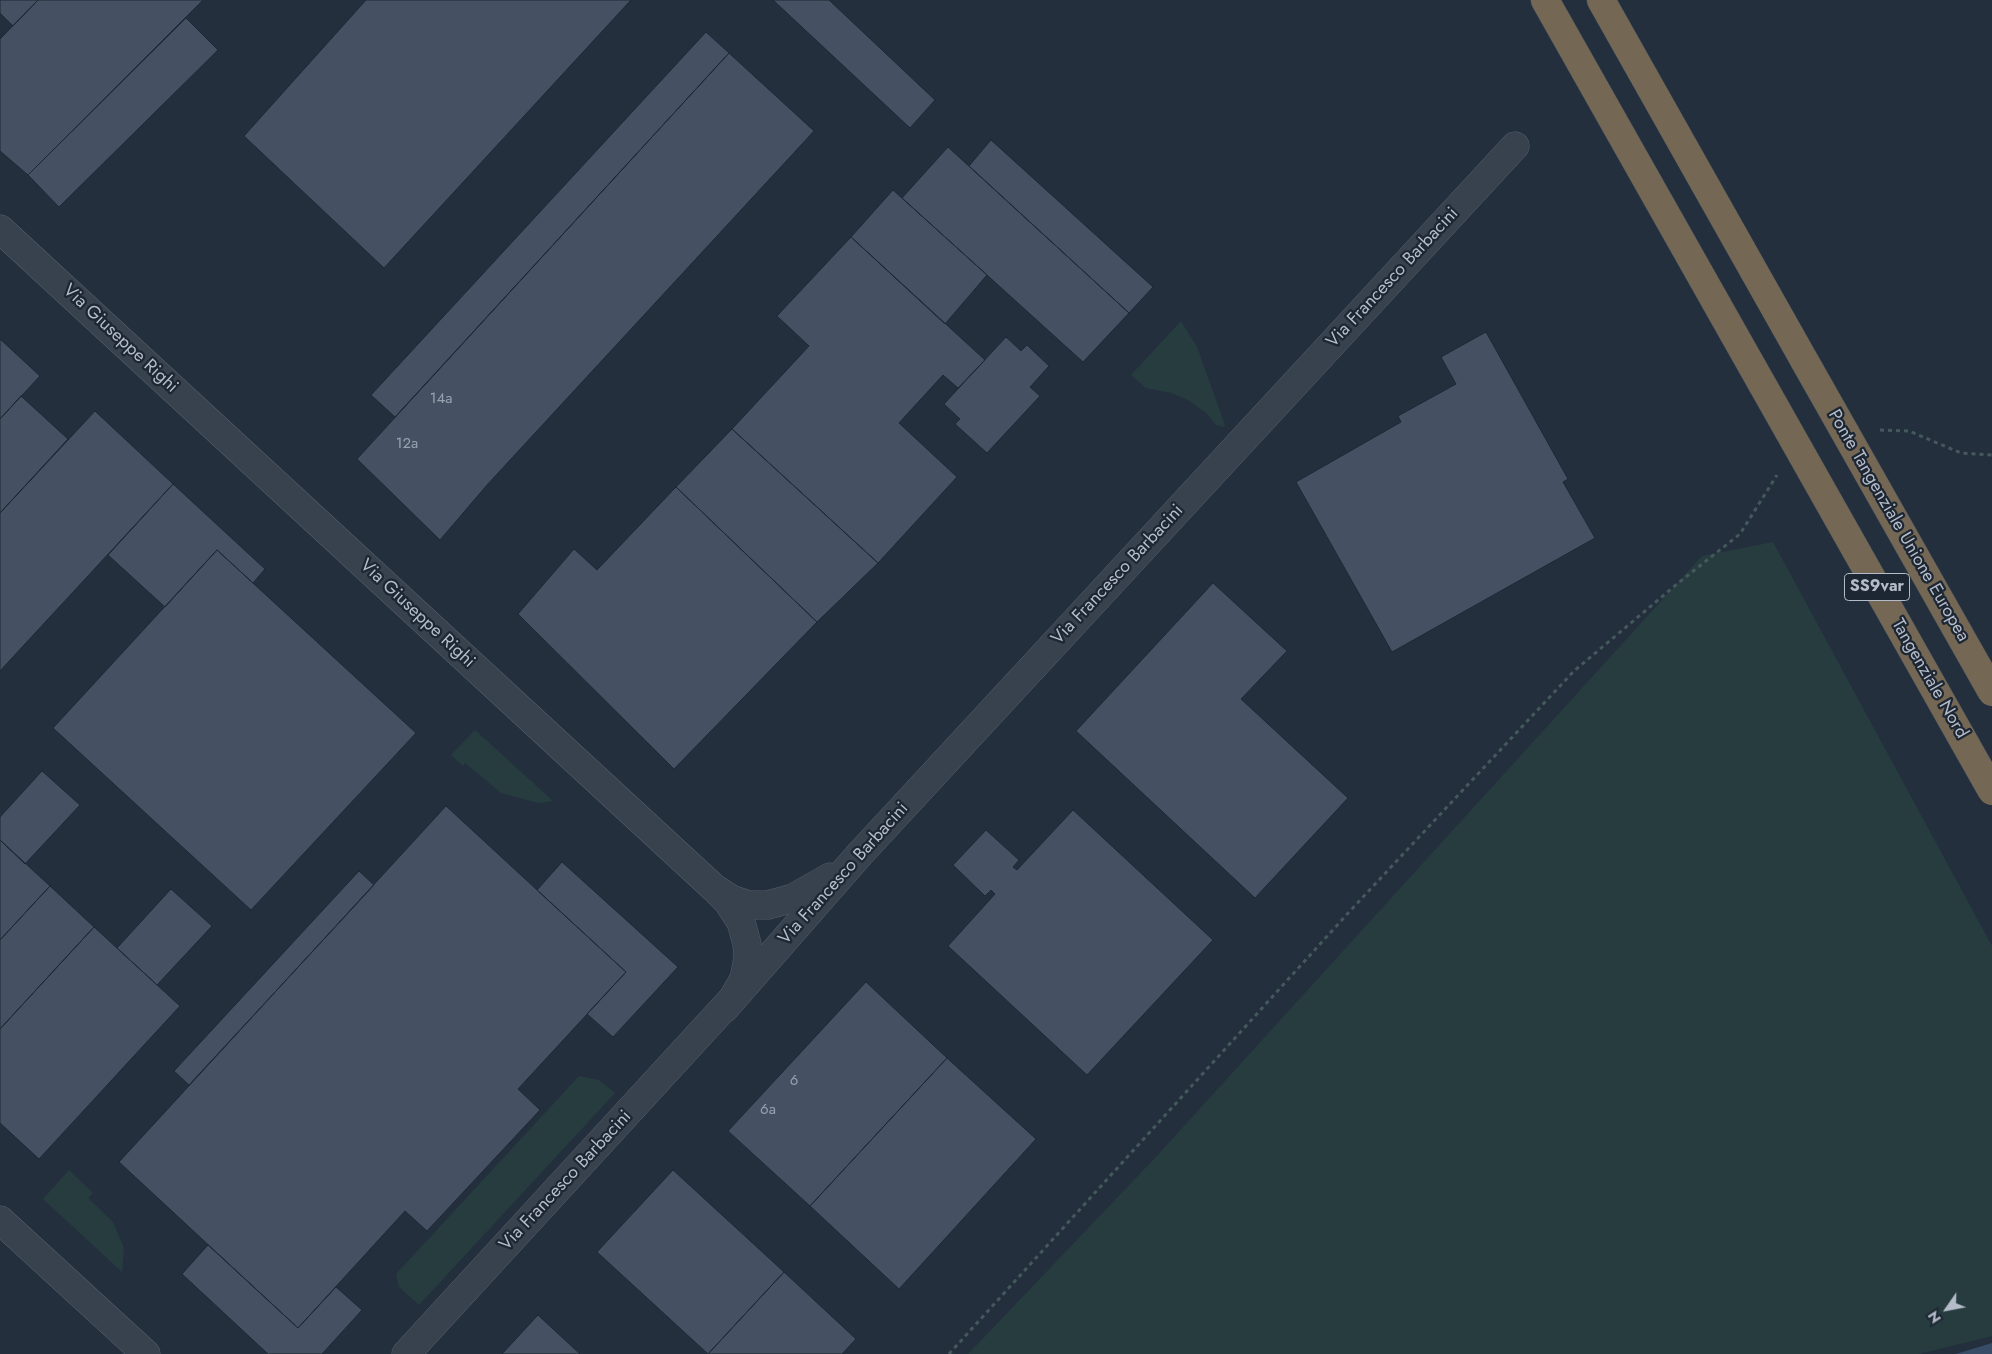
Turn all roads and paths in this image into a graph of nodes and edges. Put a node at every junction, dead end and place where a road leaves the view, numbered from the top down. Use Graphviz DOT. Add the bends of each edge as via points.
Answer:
graph roads {
  1 [pos="1545,0"];
  2 [pos="1601,0"];
  3 [pos="1515,146"];
  4 [pos="0,229"];
  5 [pos="1872,430"];
  6 [pos="1992,455"];
  7 [pos="1778,475"];
  8 [pos="1992,692"];
  9 [pos="1992,790"];
  10 [pos="860,855"];
  11 [pos="714,888"];
  12 [pos="725,1008"];
  13 [pos="0,1220"];
  14 [pos="146,1354"];
  15 [pos="406,1354"];
  16 [pos="949,1354"];
  1 -- 9 [label="highway, Tangenziale Nord / SS9var, bridge"];
  2 -- 8 [label="highway, Ponte Tangenziale Unione Europea / SS9var, bridge"];
  3 -- 10 [label="street, Via Francesco Barbacini"];
  4 -- 11 [label="street, Via Giuseppe Righi"];
  5 -- 6 [label="path" via="1910,431 1962,453"];
  7 -- 16 [label="path" via="1740,534 1574,671 1350,911"];
  10 -- 11 [label="street, Via Giuseppe Righi" via="815,887 776,904 749,905"];
  10 -- 12 [label="street, Via Francesco Barbacini"];
  11 -- 12 [label="street, Via Francesco Barbacini" via="738,917 747,944 744,979"];
  12 -- 15 [label="street, Via Francesco Barbacini"];
  13 -- 14 [label="street"];
}
